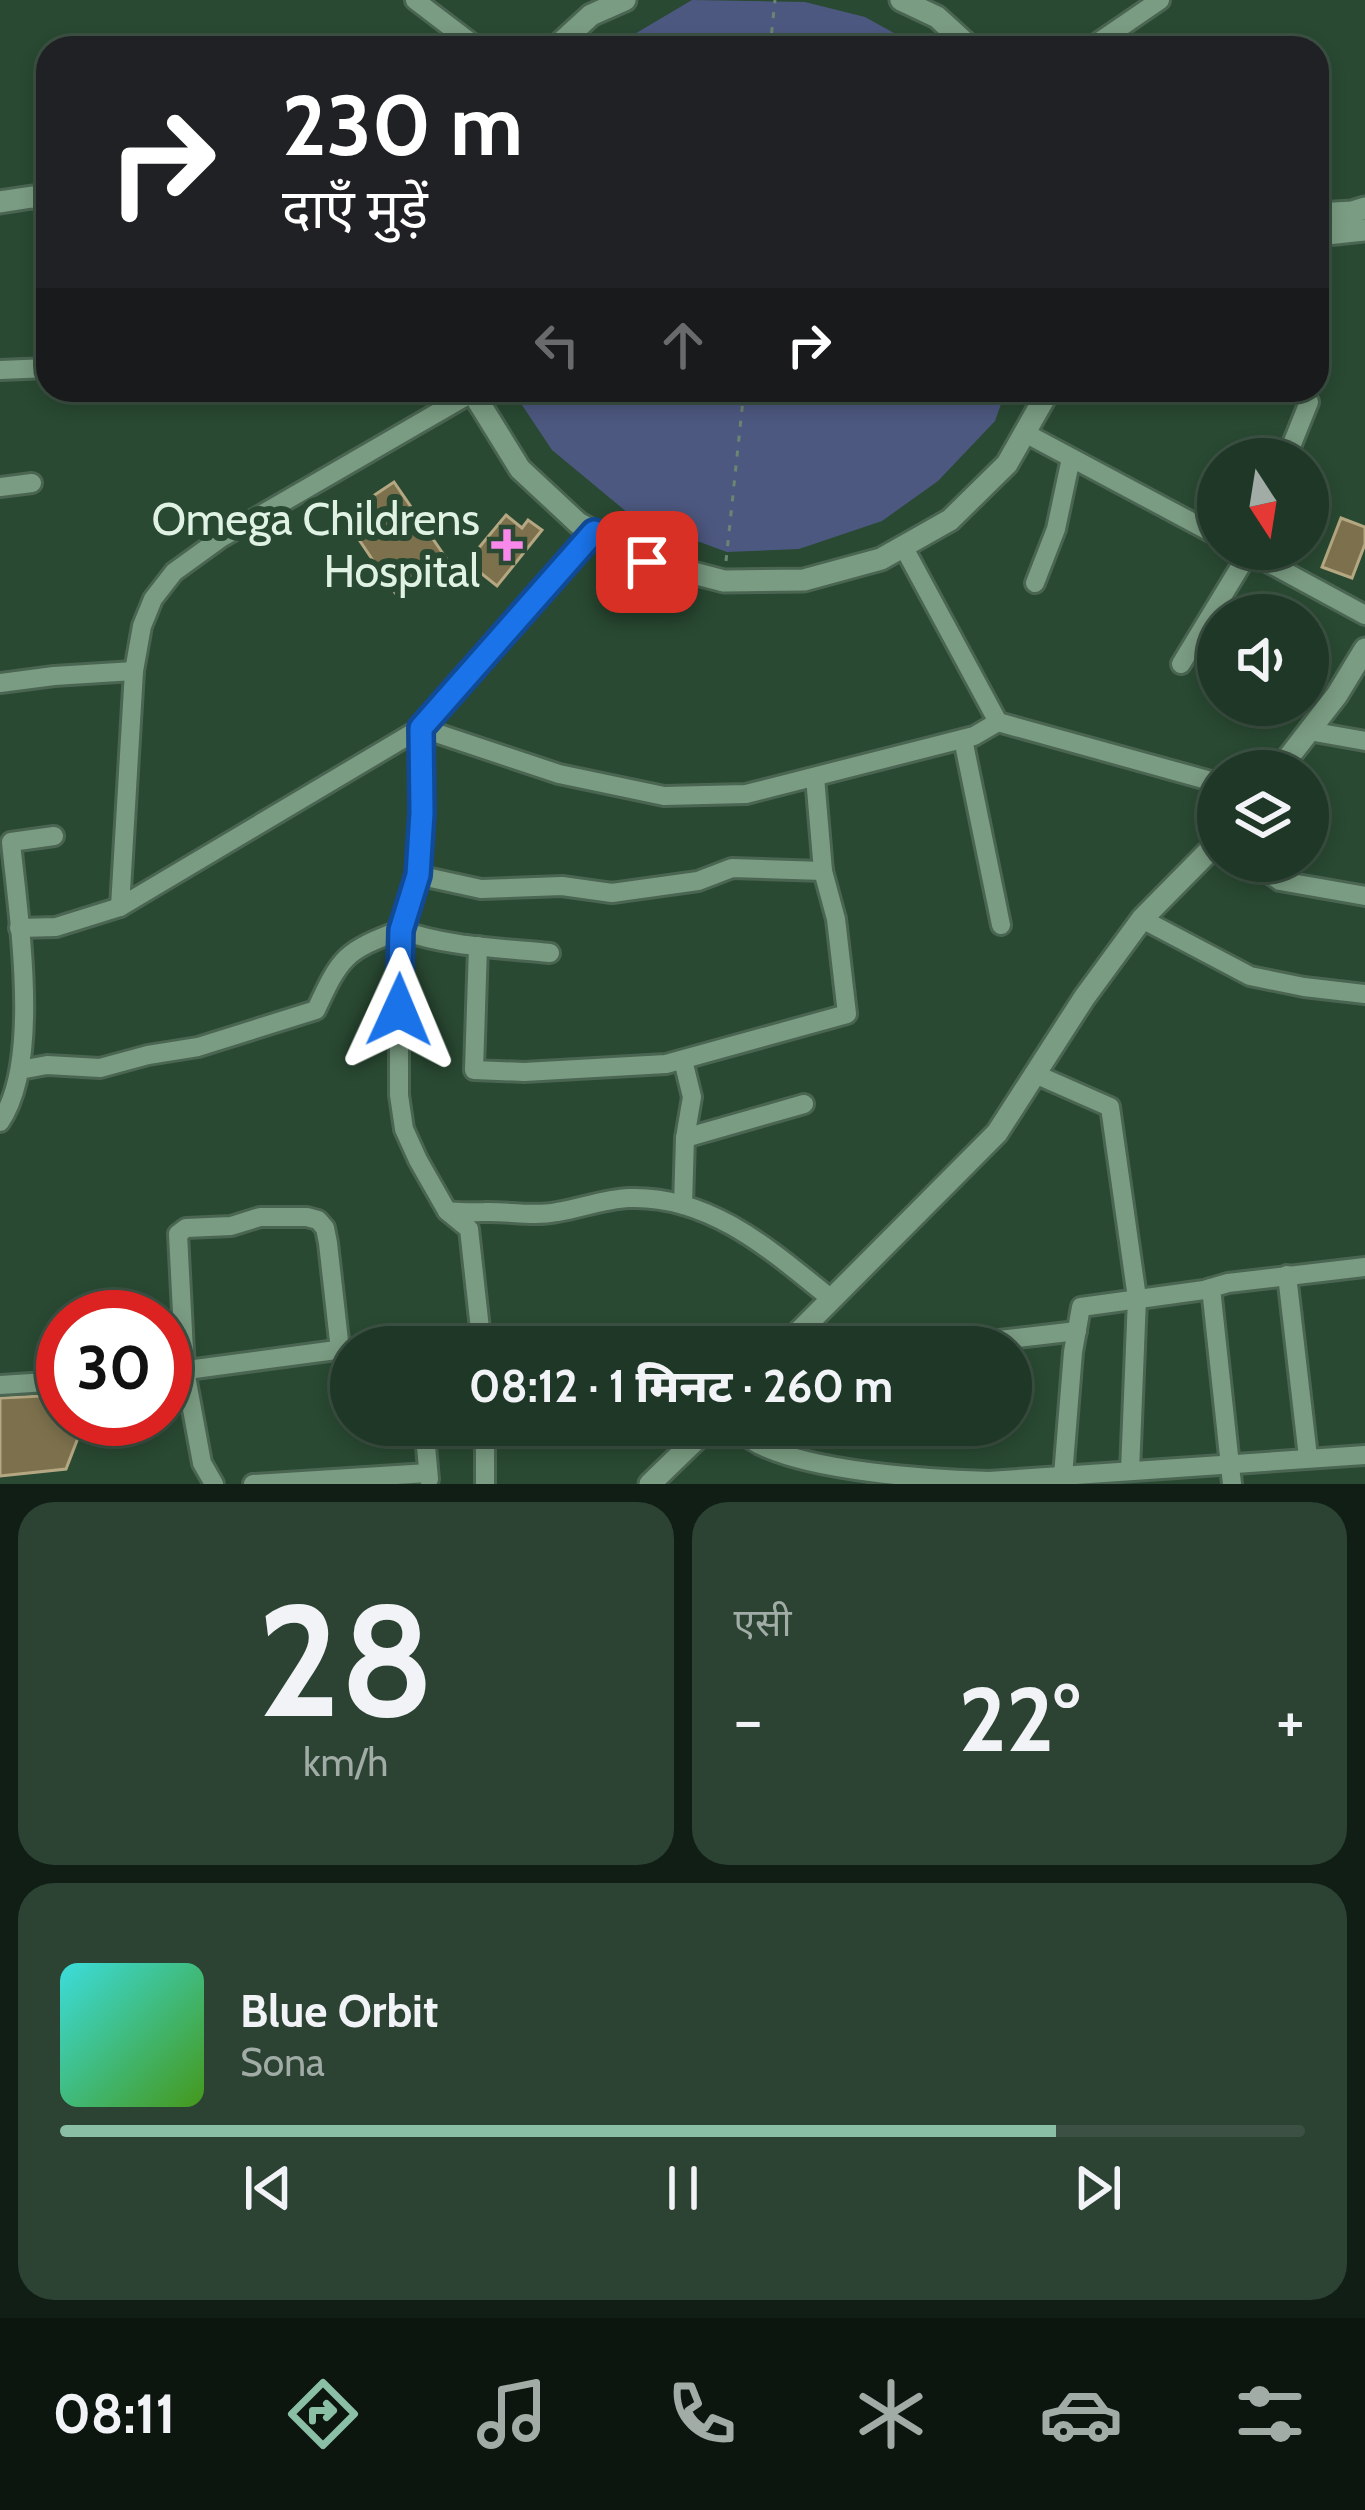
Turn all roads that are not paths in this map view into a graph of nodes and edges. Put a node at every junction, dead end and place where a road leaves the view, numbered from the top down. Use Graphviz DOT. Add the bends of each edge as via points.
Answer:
graph roads {
  1 [pos="415,0"];
  2 [pos="625,0"];
  3 [pos="901,0"];
  4 [pos="1160,0"];
  5 [pos="462,36"];
  6 [pos="568,36"];
  7 [pos="958,36"];
  8 [pos="1108,36"];
  9 [pos="36,198"];
  10 [pos="0,202"];
  11 [pos="1365,208"];
  12 [pos="1329,213"];
  13 [pos="1365,230"];
  14 [pos="1329,234"];
  15 [pos="36,368"];
  16 [pos="0,370"];
  17 [pos="456,402"];
  18 [pos="479,402"];
  19 [pos="1042,402"];
  20 [pos="1309,402"];
  21 [pos="1025,433"];
  22 [pos="1294,438"];
  23 [pos="1071,458"];
  24 [pos="32,483"];
  25 [pos="0,487"];
  26 [pos="1197,525"];
  27 [pos="594,532"];
  28 [pos="903,546"];
  29 [pos="1236,570"];
  30 [pos="1284,570"];
  31 [pos="1035,583"];
  32 [pos="1365,615"];
  33 [pos="1365,649"];
  34 [pos="1181,664"];
  35 [pos="134,671"];
  36 [pos="0,683"];
  37 [pos="998,722"];
  38 [pos="421,728"];
  39 [pos="1309,731"];
  40 [pos="963,739"];
  41 [pos="1365,741"];
  42 [pos="1294,750"];
  43 [pos="815,777"];
  44 [pos="1197,778"];
  45 [pos="54,836"];
  46 [pos="1197,863"];
  47 [pos="823,871"];
  48 [pos="418,875"];
  49 [pos="1286,882"];
  50 [pos="1365,896"];
  51 [pos="120,907"];
  52 [pos="12,919"];
  53 [pos="1142,919"];
  54 [pos="1001,925"];
  55 [pos="401,930"];
  56 [pos="478,946"];
  57 [pos="550,953"];
  58 [pos="1365,994"];
  59 [pos="0,1048"];
  60 [pos="22,1060"];
  61 [pos="682,1060"];
  62 [pos="1036,1074"];
  63 [pos="804,1104"];
  64 [pos="0,1122"];
  65 [pos="685,1138"];
  66 [pos="682,1205"];
  67 [pos="447,1211"];
  68 [pos="1365,1267"];
  69 [pos="1287,1275"];
  70 [pos="1211,1288"];
  71 [pos="177,1290"];
  72 [pos="830,1298"];
  73 [pos="1136,1298"];
  74 [pos="341,1326"];
  75 [pos="480,1326"];
  76 [pos="804,1326"];
  77 [pos="1076,1331"];
  78 [pos="1032,1336"];
  79 [pos="330,1351"];
  80 [pos="192,1370"];
  81 [pos="36,1383"];
  82 [pos="0,1385"];
  83 [pos="192,1429"];
  84 [pos="426,1446"];
  85 [pos="485,1446"];
  86 [pos="689,1446"];
  87 [pos="764,1446"];
  88 [pos="1365,1455"];
  89 [pos="1308,1457"];
  90 [pos="1130,1472"];
  91 [pos="1230,1474"];
  92 [pos="1063,1476"];
  93 [pos="429,1478"];
  94 [pos="1010,1482"];
  95 [pos="214,1484"];
  96 [pos="253,1484"];
  97 [pos="485,1484"];
  98 [pos="650,1484"];
  1 -- 5 [label="street"];
  2 -- 6 [label="street"];
  3 -- 7 [label="street"];
  4 -- 8 [label="street"];
  9 -- 10 [label="street"];
  11 -- 12 [label="street"];
  13 -- 14 [label="street"];
  15 -- 16 [label="street"];
  17 -- 35 [label="street" via="174,572 153,598"];
  18 -- 27 [label="street" via="520,469"];
  19 -- 21 [label="street"];
  20 -- 22 [label="street"];
  21 -- 23 [label="street"];
  21 -- 28 [label="street" via="1007,464 950,520"];
  23 -- 26 [label="street"];
  23 -- 31 [label="street"];
  24 -- 25 [label="street"];
  27 -- 28 [label="street" via="647,562 724,581 804,580"];
  27 -- 38 [label="street"];
  28 -- 37 [label="street"];
  29 -- 34 [label="street"];
  30 -- 32 [label="street"];
  33 -- 39 [label="street"];
  35 -- 36 [label="street"];
  35 -- 51 [label="street"];
  37 -- 40 [label="street"];
  37 -- 44 [label="street"];
  38 -- 43 [label="street" via="559,774 664,796 746,794"];
  38 -- 48 [label="street"];
  38 -- 51 [label="street"];
  39 -- 41 [label="street"];
  39 -- 42 [label="street"];
  40 -- 43 [label="street"];
  40 -- 54 [label="street"];
  43 -- 47 [label="street"];
  45 -- 52 [label="street" via="11,842"];
  46 -- 53 [label="street"];
  47 -- 48 [label="street" via="732,868 612,893 481,889"];
  47 -- 61 [label="street" via="847,1014"];
  48 -- 55 [label="street"];
  49 -- 50 [label="street"];
  51 -- 52 [label="street" via="56,927"];
  52 -- 60 [label="street"];
  53 -- 58 [label="street" via="1250,976"];
  53 -- 62 [label="street"];
  55 -- 56 [label="street"];
  55 -- 60 [label="street" via="346,956 316,1010 100,1068"];
  55 -- 67 [label="street" via="404,1129"];
  56 -- 57 [label="street"];
  56 -- 61 [label="street" via="475,1070"];
  59 -- 60 [label="street"];
  60 -- 64 [label="street"];
  61 -- 65 [label="street" via="692,1097"];
  62 -- 72 [label="street" via="997,1133"];
  62 -- 73 [label="street" via="1110,1107"];
  63 -- 65 [label="street"];
  65 -- 66 [label="street"];
  66 -- 67 [label="street" via="631,1198 559,1212"];
  66 -- 72 [label="street" via="743,1230"];
  67 -- 75 [label="street" via="469,1229"];
  68 -- 69 [label="street"];
  69 -- 70 [label="street"];
  69 -- 89 [label="street"];
  70 -- 73 [label="street"];
  70 -- 91 [label="street"];
  71 -- 74 [label="street" via="178,1234 186,1228 307,1217 325,1228"];
  72 -- 76 [label="street"];
  73 -- 77 [label="street" via="1081,1306"];
  73 -- 90 [label="street"];
  77 -- 78 [label="street"];
  77 -- 92 [label="street"];
  79 -- 80 [label="street"];
  81 -- 82 [label="street"];
  83 -- 95 [label="street"];
  84 -- 93 [label="street"];
  85 -- 97 [label="street"];
  86 -- 98 [label="street"];
  87 -- 94 [label="street" via="801,1460"];
  88 -- 89 [label="street"];
  89 -- 91 [label="street"];
  90 -- 91 [label="street"];
  90 -- 92 [label="street"];
  92 -- 94 [label="street"];
  93 -- 96 [label="street"];
}
